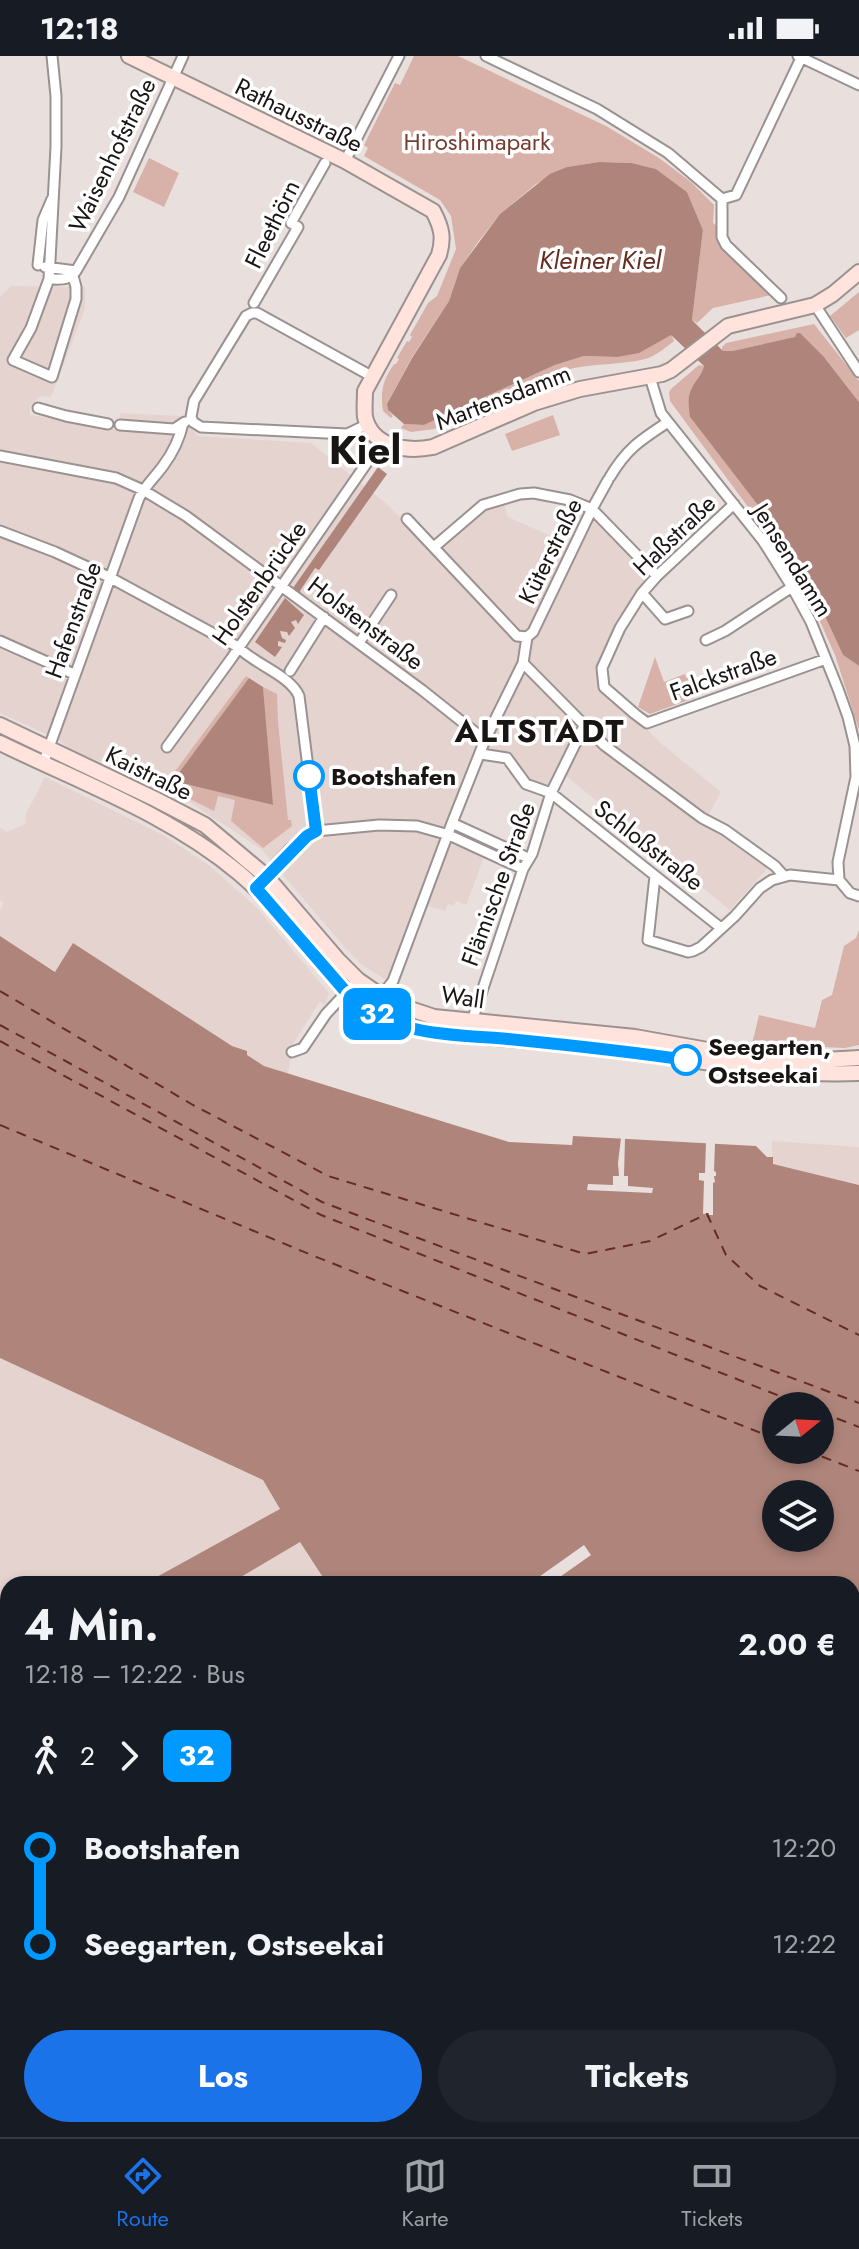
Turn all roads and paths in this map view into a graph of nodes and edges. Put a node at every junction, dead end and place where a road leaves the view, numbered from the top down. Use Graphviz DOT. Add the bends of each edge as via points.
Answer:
graph roads {
  1 [pos="52,56"];
  2 [pos="129,56"];
  3 [pos="183,56"];
  4 [pos="399,56"];
  5 [pos="486,56"];
  6 [pos="801,57"];
  7 [pos="173,78"];
  8 [pos="859,85"];
  9 [pos="345,161"];
  10 [pos="325,163"];
  11 [pos="52,198"];
  12 [pos="722,199"];
  13 [pos="38,265"];
  14 [pos="50,267"];
  15 [pos="859,272"];
  16 [pos="74,273"];
  17 [pos="49,279"];
  18 [pos="781,298"];
  19 [pos="254,303"];
  20 [pos="815,305"];
  21 [pos="859,372"];
  22 [pos="373,377"];
  23 [pos="650,377"];
  24 [pos="38,408"];
  25 [pos="187,420"];
  26 [pos="668,422"];
  27 [pos="108,424"];
  28 [pos="368,424"];
  29 [pos="120,425"];
  30 [pos="382,441"];
  31 [pos="0,456"];
  32 [pos="143,490"];
  33 [pos="734,504"];
  34 [pos="592,509"];
  35 [pos="407,519"];
  36 [pos="0,531"];
  37 [pos="434,547"];
  38 [pos="657,576"];
  39 [pos="109,577"];
  40 [pos="280,585"];
  41 [pos="792,587"];
  42 [pos="642,593"];
  43 [pos="391,595"];
  44 [pos="688,611"];
  45 [pos="324,617"];
  46 [pos="527,637"];
  47 [pos="706,640"];
  48 [pos="0,641"];
  49 [pos="359,643"];
  50 [pos="238,647"];
  51 [pos="826,659"];
  52 [pos="523,663"];
  53 [pos="74,674"];
  54 [pos="287,675"];
  55 [pos="635,714"];
  56 [pos="0,725"];
  57 [pos="584,726"];
  58 [pos="485,740"];
  59 [pos="0,743"];
  60 [pos="167,747"];
  61 [pos="49,748"];
  62 [pos="481,754"];
  63 [pos="43,764"];
  64 [pos="551,793"];
  65 [pos="452,823"];
  66 [pos="312,834"];
  67 [pos="449,835"];
  68 [pos="528,858"];
  69 [pos="523,869"];
  70 [pos="655,876"];
  71 [pos="784,876"];
  72 [pos="267,877"];
  73 [pos="839,880"];
  74 [pos="256,888"];
  75 [pos="859,896"];
  76 [pos="721,928"];
  77 [pos="358,980"];
  78 [pos="346,992"];
  79 [pos="381,996"];
  80 [pos="470,1028"];
  81 [pos="612,1042"];
  82 [pos="292,1052"];
  83 [pos="859,1058"];
  84 [pos="859,1073"];
  1 -- 11 [label="street"];
  2 -- 7 [label="main road, Rathausstraße"];
  3 -- 7 [label="street, Waisenhofstraße"];
  4 -- 9 [label="street"];
  5 -- 12 [label="street" via="597,109 668,153"];
  6 -- 8 [label="street"];
  6 -- 12 [label="street" via="736,195"];
  7 -- 9 [label="main road, Rathausstraße"];
  7 -- 16 [label="street, Waisenhofstraße" via="119,197"];
  9 -- 22 [label="main road, Rathausstraße" via="433,211 443,240"];
  10 -- 19 [label="street, Fleethörn" via="291,223 298,227"];
  11 -- 13 [label="street"];
  11 -- 14 [label="street"];
  12 -- 18 [label="street" via="726,245"];
  13 -- 14 [label="street"];
  13 -- 17 [label="street"];
  14 -- 16 [label="street"];
  14 -- 17 [label="street"];
  15 -- 20 [label="main road"];
  16 -- 17 [label="street"];
  16 -- 17 [label="street" via="76,299 52,377 13,360"];
  20 -- 21 [label="street"];
  20 -- 23 [label="main road, Martensdamm" via="735,323 671,370"];
  22 -- 25 [label="street" via="252,313"];
  22 -- 28 [label="main road, Rathausstraße" via="365,391"];
  23 -- 26 [label="street, Jensendamm"];
  23 -- 30 [label="main road, Martensdamm" via="534,403 433,447 405,449"];
  24 -- 27 [label="street"];
  25 -- 28 [label="street" via="201,427 347,434"];
  25 -- 29 [label="street" via="174,429"];
  25 -- 32 [label="street, Hafenstraße"];
  26 -- 33 [label="street, Jensendamm"];
  26 -- 34 [label="street, Küterstraße" via="621,458"];
  28 -- 30 [label="main road"];
  30 -- 40 [label="street, Holstenbrücke"];
  31 -- 32 [label="street, Holstenstraße" via="116,478"];
  32 -- 39 [label="street, Hafenstraße"];
  32 -- 40 [label="street, Holstenstraße"];
  33 -- 38 [label="street, Haßstraße"];
  33 -- 41 [label="street, Jensendamm"];
  34 -- 37 [label="street" via="548,495 510,496 483,505"];
  34 -- 38 [label="street"];
  34 -- 46 [label="street, Küterstraße"];
  35 -- 37 [label="street"];
  36 -- 39 [label="street"];
  37 -- 46 [label="street" via="517,636"];
  38 -- 42 [label="street, Haßstraße"];
  39 -- 50 [label="street"];
  39 -- 53 [label="street, Hafenstraße"];
  40 -- 45 [label="street, Holstenstraße"];
  40 -- 50 [label="street, Holstenbrücke"];
  41 -- 47 [label="street"];
  41 -- 51 [label="street, Jensendamm"];
  42 -- 44 [label="street" via="665,619"];
  42 -- 55 [label="street, Haßstraße" via="602,668 604,687"];
  43 -- 49 [label="street"];
  45 -- 49 [label="street, Holstenstraße"];
  45 -- 54 [label="street"];
  46 -- 52 [label="street"];
  48 -- 53 [label="street"];
  49 -- 58 [label="street, Holstenstraße"];
  50 -- 54 [label="street"];
  50 -- 60 [label="street, Holstenbrücke"];
  51 -- 55 [label="street, Falckstraße" via="647,723"];
  51 -- 73 [label="street, Jensendamm" via="855,746 854,794 838,862"];
  52 -- 57 [label="street"];
  52 -- 58 [label="street"];
  53 -- 61 [label="street, Hafenstraße"];
  54 -- 66 [label="street" via="299,696"];
  56 -- 61 [label="main road, Kaistraße"];
  57 -- 64 [label="street, Flämische Straße"];
  57 -- 71 [label="street"];
  58 -- 62 [label="street"];
  59 -- 63 [label="main road, Kaistraße"];
  61 -- 63 [label="street, Hafenstraße"];
  61 -- 72 [label="main road, Kaistraße" via="205,825"];
  62 -- 64 [label="street, Schloßstraße" via="507,758 526,784"];
  62 -- 65 [label="street"];
  63 -- 74 [label="main road, Kaistraße" via="173,826"];
  64 -- 68 [label="street, Flämische Straße"];
  64 -- 70 [label="street, Schloßstraße"];
  65 -- 67 [label="street"];
  65 -- 68 [label="street"];
  66 -- 67 [label="street" via="379,825 417,826"];
  66 -- 72 [label="street" via="285,854"];
  67 -- 69 [label="street"];
  67 -- 79 [label="street" via="393,981"];
  68 -- 69 [label="street, Flämische Straße"];
  69 -- 80 [label="street, Flämische Straße"];
  70 -- 76 [label="street, Schloßstraße"];
  70 -- 76 [label="street" via="648,940 688,952"];
  71 -- 73 [label="street"];
  71 -- 76 [label="street" via="760,888"];
  72 -- 74 [label="street"];
  72 -- 77 [label="main road, Wall"];
  73 -- 75 [label="street"];
  74 -- 78 [label="main road, Wall"];
  77 -- 78 [label="street"];
  77 -- 79 [label="main road, Wall"];
  78 -- 80 [label="main road, Wall" via="374,1013 411,1028 438,1033"];
  78 -- 82 [label="street" via="303,1048"];
  79 -- 80 [label="main road, Wall"];
  80 -- 81 [label="main road, Wall"];
  81 -- 83 [label="main road, Wall" via="757,1058"];
  81 -- 84 [label="main road, Wall" via="780,1071"];
}
